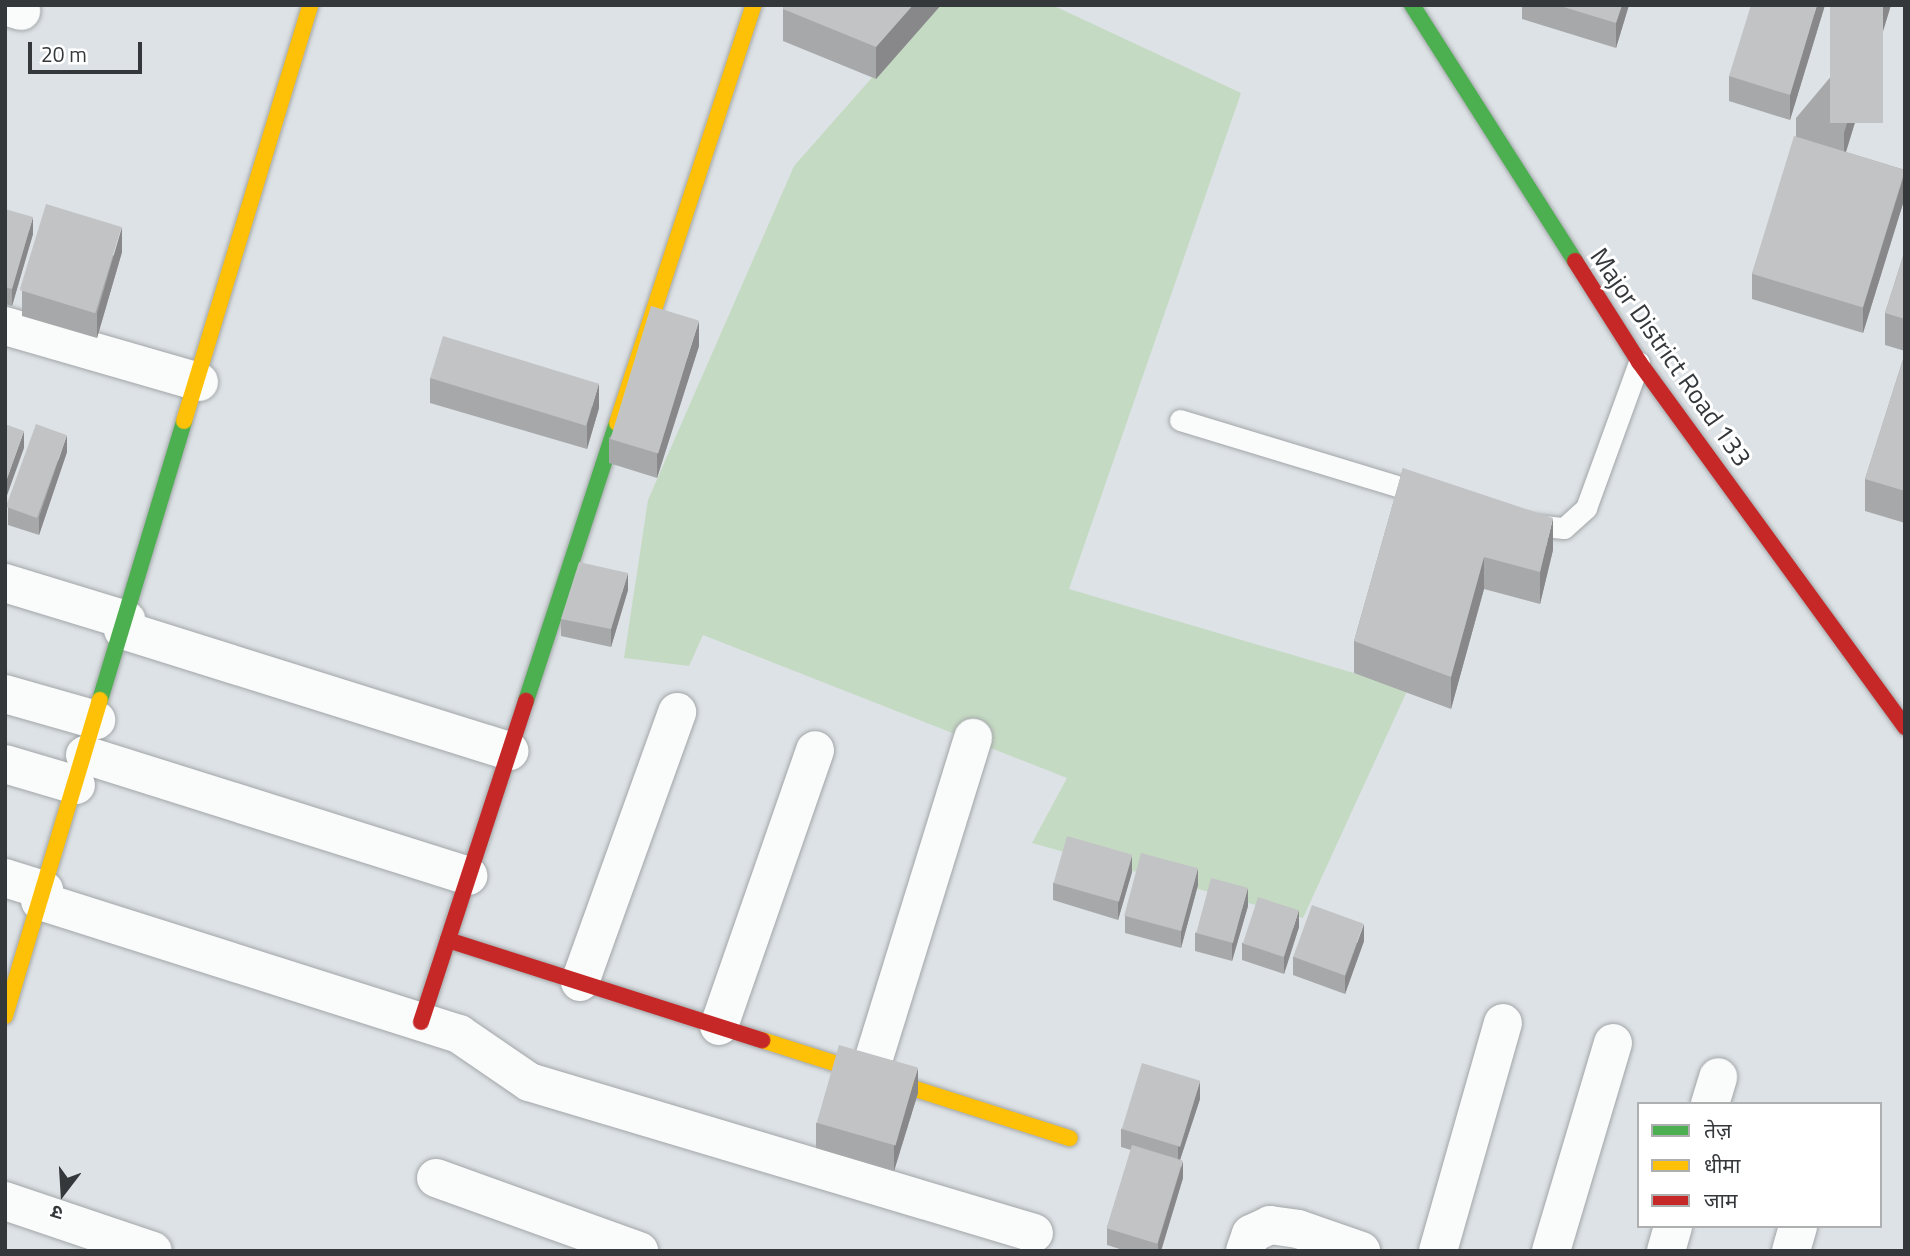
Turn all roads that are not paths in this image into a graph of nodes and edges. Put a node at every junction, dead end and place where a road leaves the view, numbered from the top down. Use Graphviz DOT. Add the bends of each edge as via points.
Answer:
graph roads {
  1 [pos="310,5"];
  2 [pos="754,5"];
  3 [pos="1412,5"];
  4 [pos="5,326"];
  5 [pos="1639,362"];
  6 [pos="199,382"];
  7 [pos="1180,420"];
  8 [pos="1451,502"];
  9 [pos="1503,518"];
  10 [pos="5,583"];
  11 [pos="125,625"];
  12 [pos="5,694"];
  13 [pos="677,712"];
  14 [pos="1905,727"];
  15 [pos="973,738"];
  16 [pos="815,750"];
  17 [pos="509,751"];
  18 [pos="86,753"];
  19 [pos="5,764"];
  20 [pos="468,876"];
  21 [pos="5,878"];
  22 [pos="42,895"];
  23 [pos="448,940"];
  24 [pos="580,982"];
  25 [pos="5,1016"];
  26 [pos="421,1022"];
  27 [pos="1503,1023"];
  28 [pos="719,1026"];
  29 [pos="1613,1044"];
  30 [pos="869,1074"];
  31 [pos="1070,1138"];
  32 [pos="436,1178"];
  33 [pos="5,1201"];
  34 [pos="1672,1228"];
  35 [pos="1797,1228"];
  36 [pos="1034,1233"];
  37 [pos="153,1251"];
  38 [pos="639,1251"];
  39 [pos="1245,1251"];
  40 [pos="1361,1251"];
  41 [pos="1438,1251"];
  42 [pos="1551,1251"];
  43 [pos="1666,1251"];
  44 [pos="1791,1251"];
  1 -- 6 [label="street"];
  2 -- 17 [label="street"];
  3 -- 5 [label="street, Major District Road 133"];
  4 -- 6 [label="street"];
  5 -- 9 [label="lane" via="1586,508 1564,528"];
  5 -- 14 [label="street, Major District Road 133"];
  6 -- 11 [label="street"];
  7 -- 8 [label="lane"];
  10 -- 11 [label="street"];
  11 -- 17 [label="street"];
  11 -- 18 [label="street"];
  12 -- 18 [label="street"];
  13 -- 24 [label="street"];
  15 -- 30 [label="street"];
  16 -- 28 [label="street"];
  17 -- 20 [label="street"];
  18 -- 19 [label="street"];
  18 -- 20 [label="street"];
  18 -- 22 [label="street"];
  20 -- 23 [label="street"];
  21 -- 22 [label="street"];
  22 -- 25 [label="street"];
  22 -- 26 [label="street"];
  23 -- 24 [label="street"];
  23 -- 26 [label="street"];
  24 -- 28 [label="street"];
  26 -- 36 [label="street" via="458,1034 529,1082"];
  27 -- 41 [label="street"];
  28 -- 30 [label="street"];
  29 -- 42 [label="street"];
  30 -- 31 [label="street"];
  32 -- 38 [label="street"];
  33 -- 37 [label="street"];
  34 -- 43 [label="street"];
  35 -- 44 [label="street"];
  39 -- 40 [label="street" via="1251,1234 1270,1225 1298,1228"];
}
